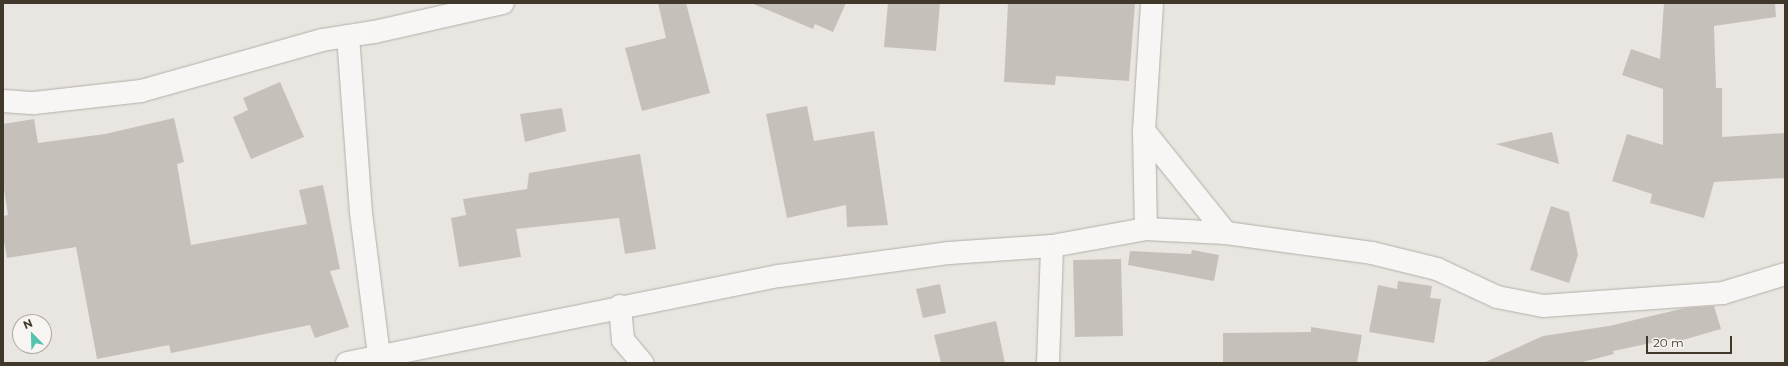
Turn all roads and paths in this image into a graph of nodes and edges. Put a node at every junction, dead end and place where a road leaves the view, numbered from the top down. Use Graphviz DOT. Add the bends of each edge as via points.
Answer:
graph roads {
  1 [pos="503,3"];
  2 [pos="1152,3"];
  3 [pos="348,36"];
  4 [pos="3,101"];
  5 [pos="1144,132"];
  6 [pos="1146,230"];
  7 [pos="1226,233"];
  8 [pos="1052,246"];
  9 [pos="1785,274"];
  10 [pos="620,306"];
  11 [pos="379,356"];
  12 [pos="347,363"];
  13 [pos="642,363"];
  14 [pos="1048,363"];
  1 -- 3 [label="street"];
  2 -- 5 [label="street"];
  3 -- 4 [label="street" via="322,40 141,91 34,103"];
  3 -- 11 [label="street" via="361,213"];
  5 -- 6 [label="street"];
  5 -- 7 [label="street"];
  6 -- 7 [label="street"];
  6 -- 8 [label="street"];
  7 -- 9 [label="street" via="1372,253 1437,269 1497,297 1543,306 1723,293"];
  8 -- 10 [label="street" via="950,253 786,275"];
  8 -- 14 [label="street"];
  10 -- 11 [label="street"];
  10 -- 13 [label="street" via="623,340"];
  11 -- 12 [label="street"];
}
